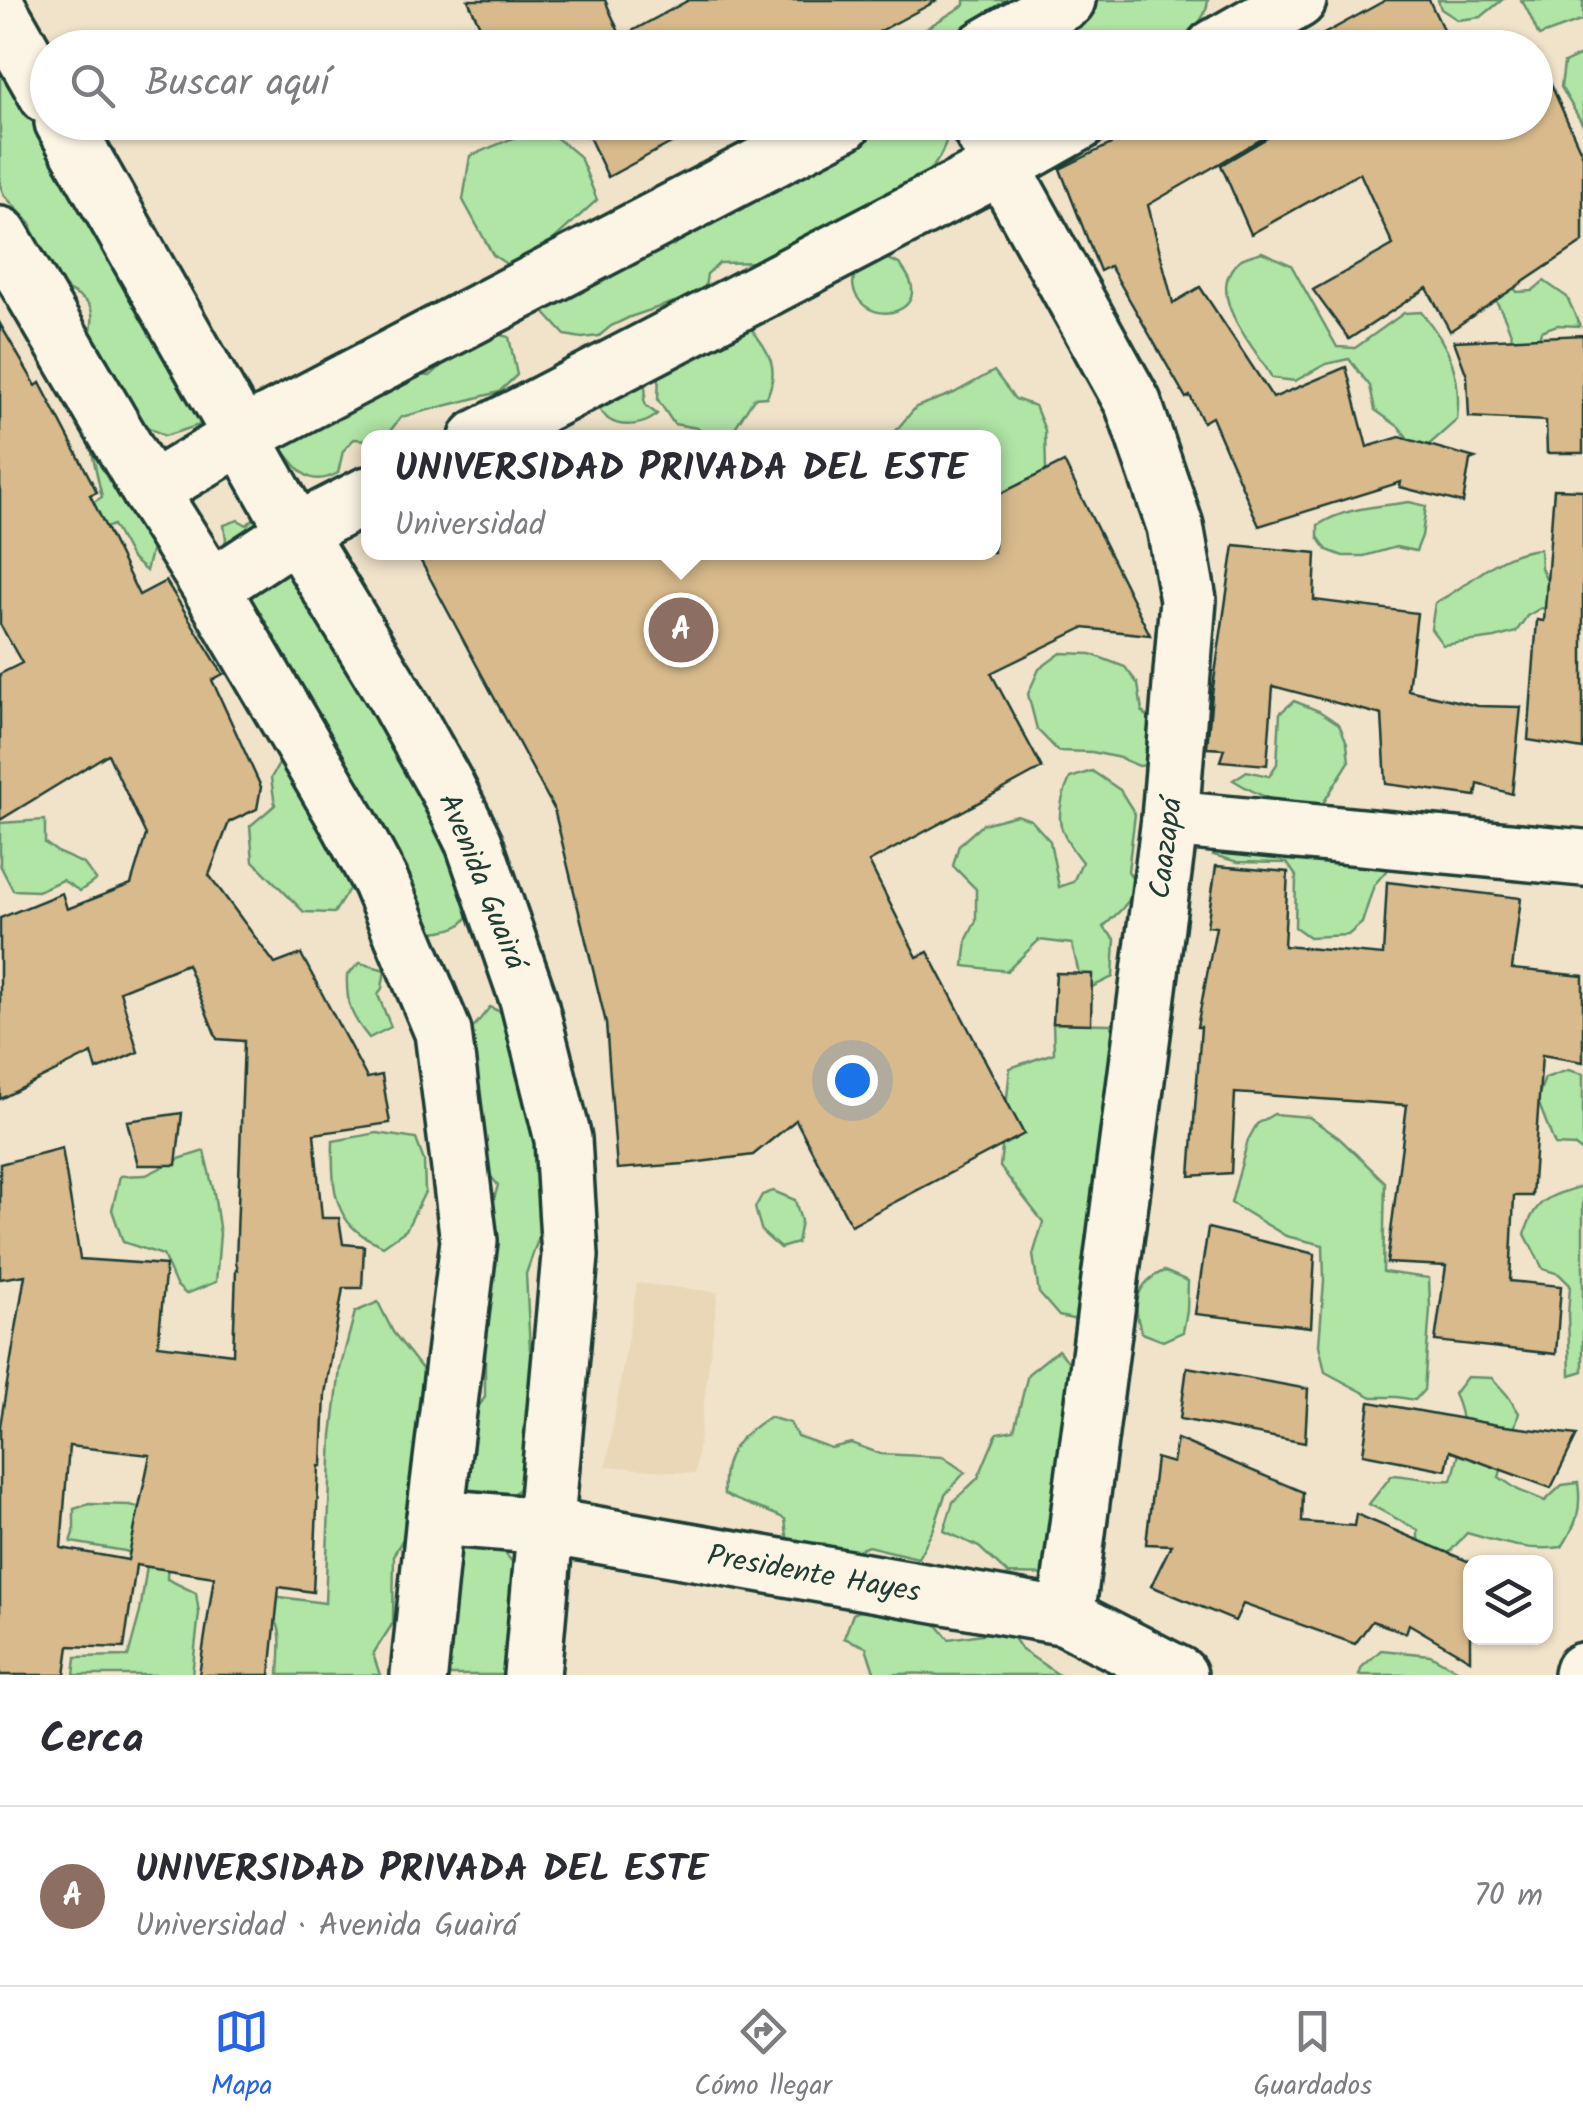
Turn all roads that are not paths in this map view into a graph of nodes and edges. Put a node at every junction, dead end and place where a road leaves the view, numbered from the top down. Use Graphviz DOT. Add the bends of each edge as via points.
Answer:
graph roads {
  1 [pos="1067,0"];
  2 [pos="1298,0"];
  3 [pos="0,12"];
  4 [pos="1015,30"];
  5 [pos="1246,30"];
  6 [pos="30,64"];
  7 [pos="73,140"];
  8 [pos="809,140"];
  9 [pos="990,144"];
  10 [pos="0,235"];
  11 [pos="492,430"];
  12 [pos="242,436"];
  13 [pos="150,491"];
  14 [pos="361,498"];
  15 [pos="296,532"];
  16 [pos="211,588"];
  17 [pos="1170,818"];
  18 [pos="1583,858"];
  19 [pos="435,1517"];
  20 [pos="546,1526"];
  21 [pos="1066,1617"];
  22 [pos="419,1675"];
  23 [pos="532,1675"];
  24 [pos="1179,1675"];
  1 -- 4 [label="street"];
  2 -- 5 [label="street"];
  3 -- 6 [label="street"];
  7 -- 12 [label="street, Avenida Guairá"];
  8 -- 12 [label="street"];
  9 -- 11 [label="street"];
  9 -- 17 [label="street, Caazapá" via="1133,404 1175,526 1188,600"];
  10 -- 13 [label="street"];
  12 -- 13 [label="street"];
  12 -- 15 [label="street, Avenida Guairá"];
  13 -- 16 [label="street"];
  14 -- 15 [label="street"];
  15 -- 16 [label="street"];
  15 -- 20 [label="street, Avenida Guairá" via="474,843 528,999 563,1138 570,1256"];
  16 -- 19 [label="street" via="380,881 442,1032 468,1241"];
  17 -- 18 [label="street"];
  17 -- 21 [label="street, Caazapá"];
  19 -- 20 [label="street, Presidente Hayes"];
  19 -- 22 [label="street"];
  20 -- 21 [label="street, Presidente Hayes"];
  20 -- 23 [label="street, Avenida Guairá"];
  21 -- 24 [label="street, Presidente Hayes"];
}
